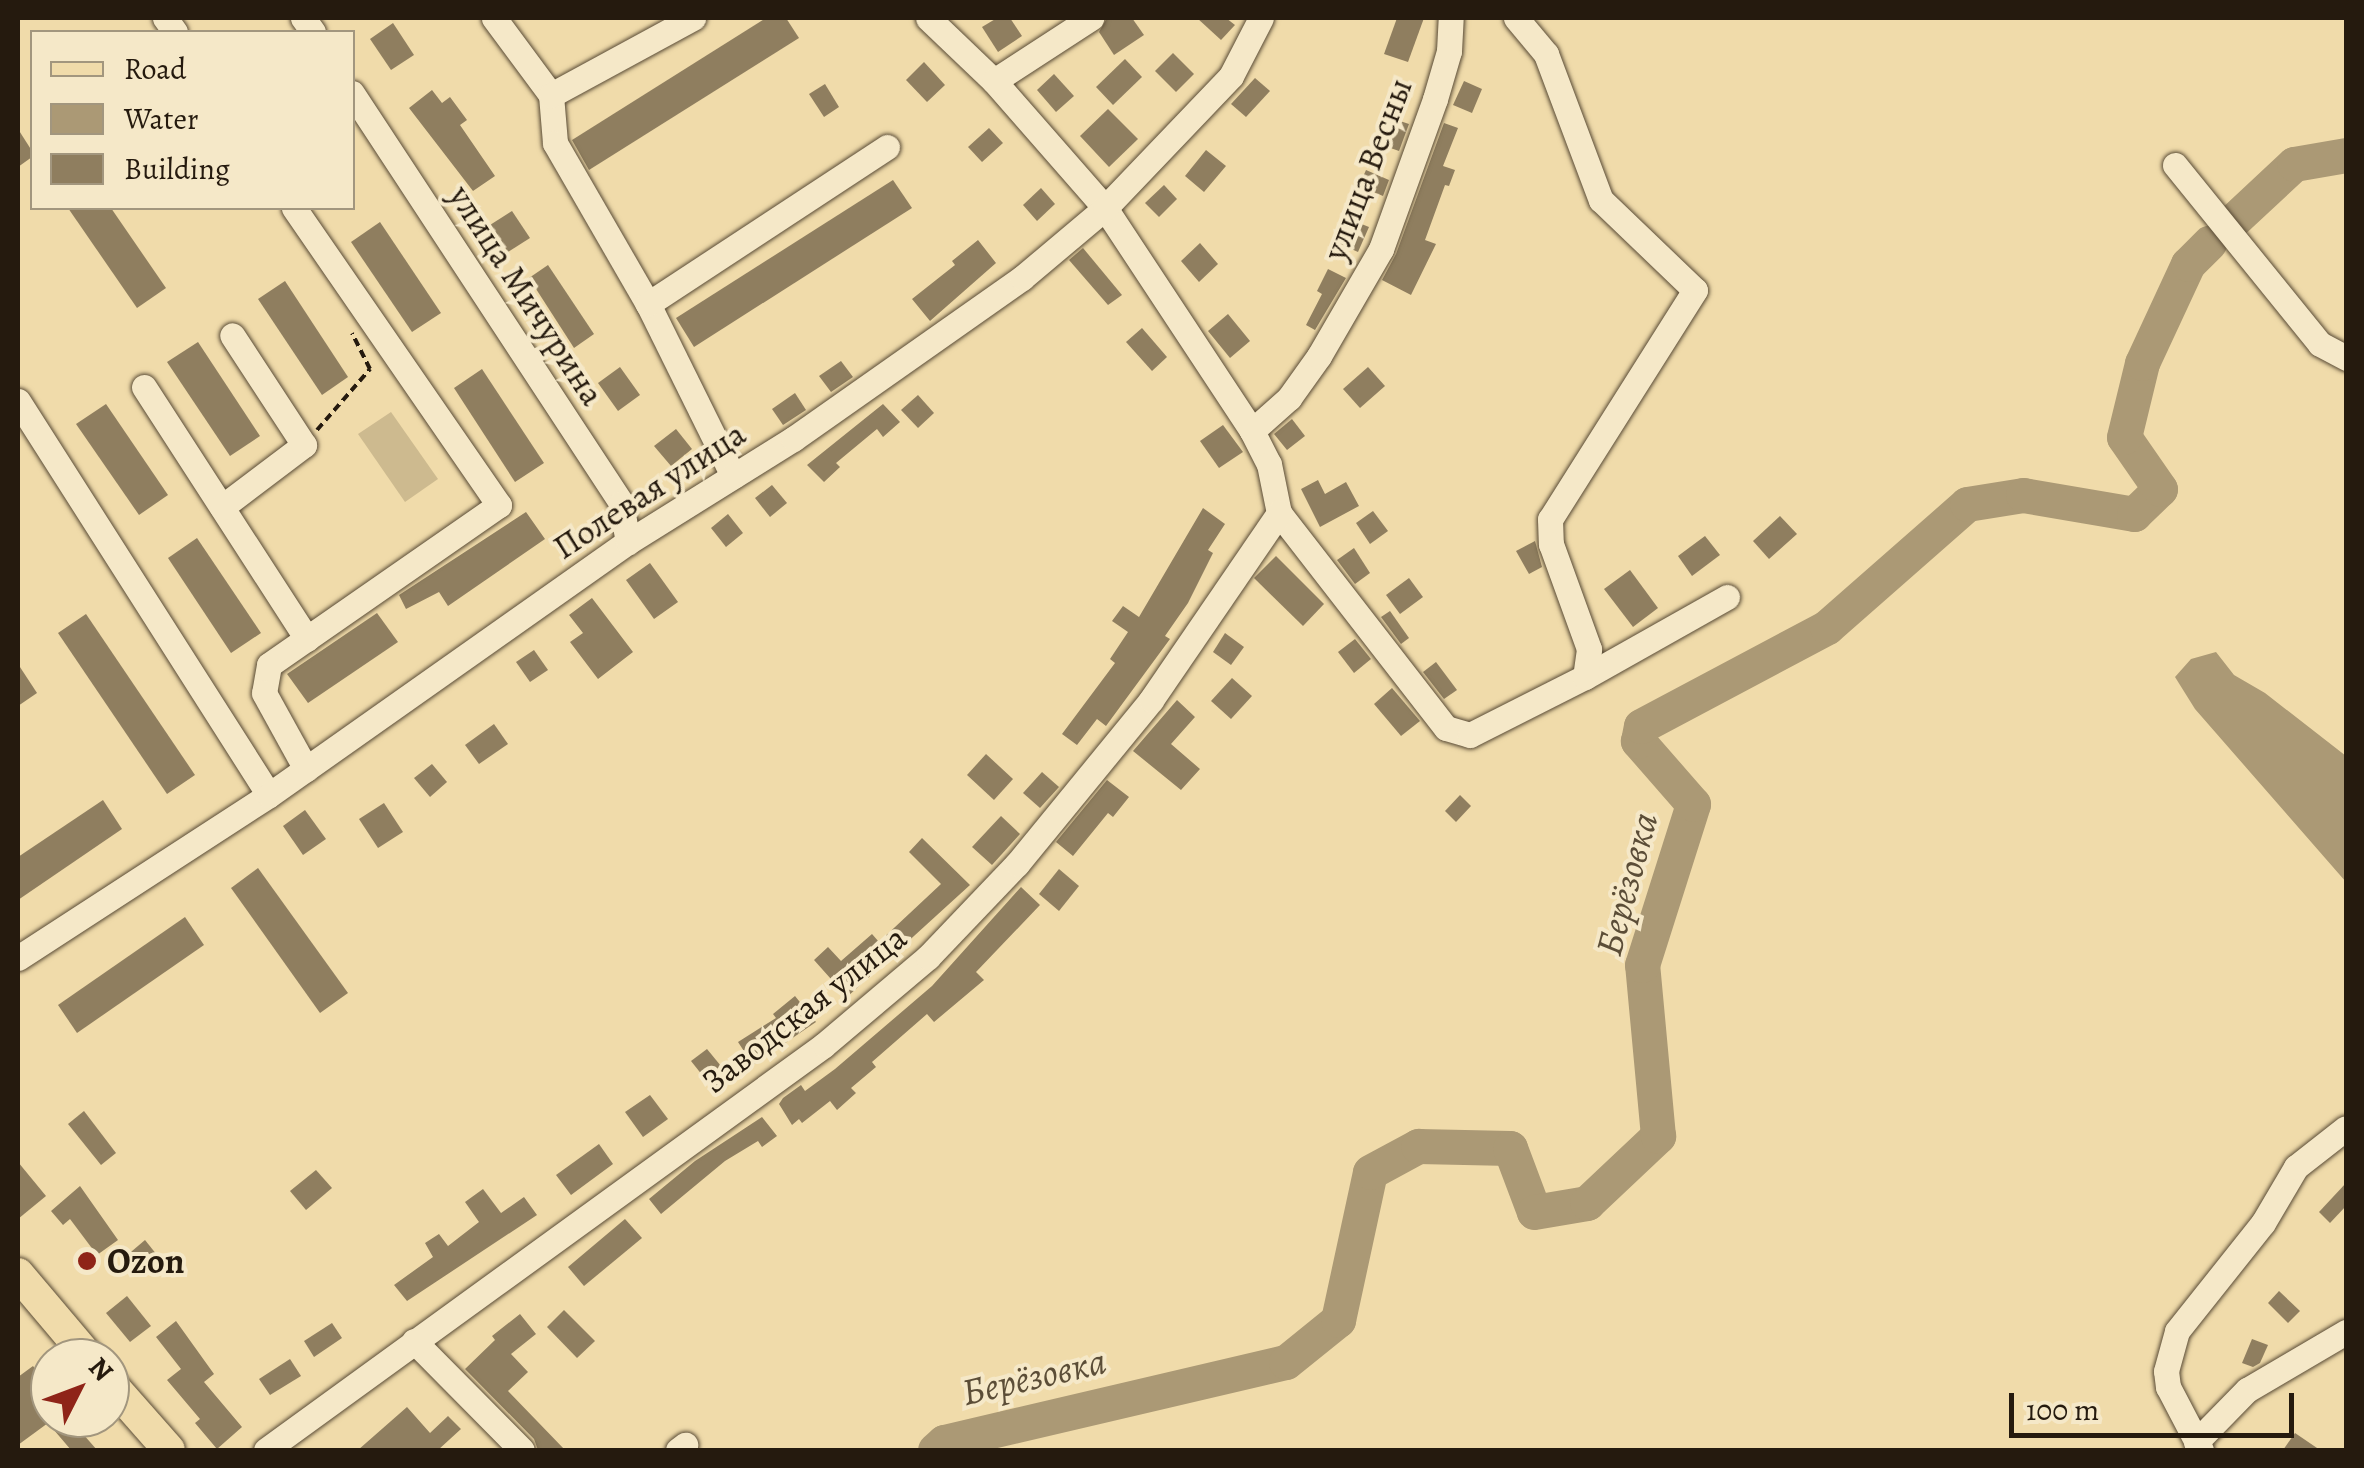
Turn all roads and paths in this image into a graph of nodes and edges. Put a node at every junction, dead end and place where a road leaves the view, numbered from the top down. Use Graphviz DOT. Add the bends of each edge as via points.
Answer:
graph roads {
  1 [pos="494,18"];
  2 [pos="693,18"];
  3 [pos="928,18"];
  4 [pos="1091,18"];
  5 [pos="1261,18"];
  6 [pos="1451,18"];
  7 [pos="1516,18"];
  8 [pos="994,81"];
  9 [pos="551,95"];
  10 [pos="355,98"];
  11 [pos="887,147"];
  12 [pos="2175,165"];
  13 [pos="1105,208"];
  14 [pos="295,210"];
  15 [pos="648,304"];
  16 [pos="348,326"];
  17 [pos="232,335"];
  18 [pos="2346,358"];
  19 [pos="144,388"];
  20 [pos="18,400"];
  21 [pos="1252,432"];
  22 [pos="304,445"];
  23 [pos="733,476"];
  24 [pos="222,507"];
  25 [pos="1279,512"];
  26 [pos="628,542"];
  27 [pos="1727,597"];
  28 [pos="308,639"];
  29 [pos="1586,677"];
  30 [pos="306,769"];
  31 [pos="269,794"];
  32 [pos="18,958"];
  33 [pos="2346,1128"];
  34 [pos="18,1274"];
  35 [pos="2346,1332"];
  36 [pos="72,1338"];
  37 [pos="414,1340"];
  38 [pos="130,1405"];
  39 [pos="2199,1446"];
  40 [pos="169,1450"];
  41 [pos="266,1450"];
  42 [pos="522,1450"];
  1 -- 9 [label="street"];
  2 -- 9 [label="street"];
  3 -- 8 [label="street"];
  4 -- 8 [label="street"];
  5 -- 13 [label="street, Полевая улица" via="1231,76"];
  6 -- 21 [label="street, улица Весны" via="1435,99 1381,249 1319,356 1289,398"];
  7 -- 29 [label="street" via="1546,54 1601,200 1695,290 1550,519 1551,544 1588,649"];
  8 -- 13 [label="street"];
  9 -- 15 [label="street" via="555,144"];
  10 -- 26 [label="street, улица Мичурина" via="621,503"];
  11 -- 15 [label="street"];
  12 -- 18 [label="street" via="2320,344"];
  13 -- 21 [label="street"];
  13 -- 23 [label="street, Полевая улица" via="922,352"];
  14 -- 28 [label="street" via="499,504"];
  15 -- 23 [label="street"];
  16 -- 22 [label="path" via="370,370"];
  17 -- 22 [label="street"];
  19 -- 24 [label="street"];
  20 -- 31 [label="street"];
  21 -- 25 [label="street" via="1269,464"];
  22 -- 24 [label="street"];
  23 -- 26 [label="street, Полевая улица"];
  24 -- 28 [label="street"];
  25 -- 29 [label="street" via="1435,716 1458,734 1470,735"];
  25 -- 37 [label="street, Заводская улица" via="1151,700 1018,864 928,957 824,1045"];
  26 -- 30 [label="street, Полевая улица"];
  27 -- 29 [label="street"];
  28 -- 30 [label="street" via="268,665 264,693"];
  30 -- 31 [label="street, Полевая улица"];
  31 -- 32 [label="street, Полевая улица"];
  33 -- 39 [label="street" via="2296,1167 2263,1223 2177,1332 2168,1387"];
  34 -- 36 [label="main road"];
  35 -- 39 [label="street" via="2247,1390"];
  37 -- 41 [label="street, Заводская улица"];
  37 -- 42 [label="street"];
  38 -- 40 [label="main road"];
}
